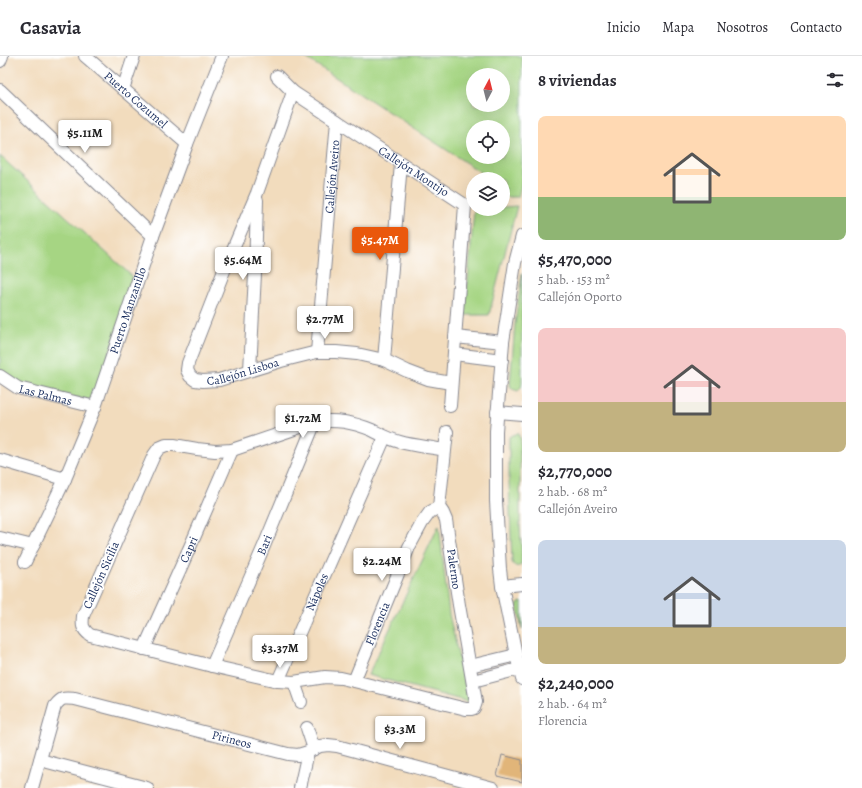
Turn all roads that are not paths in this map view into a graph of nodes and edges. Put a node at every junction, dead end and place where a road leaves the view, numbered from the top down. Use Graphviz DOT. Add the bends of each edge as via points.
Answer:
graph roads {
  1 [pos="2,56"];
  2 [pos="85,56"];
  3 [pos="134,56"];
  4 [pos="222,56"];
  5 [pos="0,61"];
  6 [pos="277,76"];
  7 [pos="123,89"];
  8 [pos="0,90"];
  9 [pos="293,92"];
  10 [pos="337,121"];
  11 [pos="186,144"];
  12 [pos="401,164"];
  13 [pos="257,193"];
  14 [pos="466,203"];
  15 [pos="468,216"];
  16 [pos="152,236"];
  17 [pos="522,236"];
  18 [pos="455,337"];
  19 [pos="503,342"];
  20 [pos="317,352"];
  21 [pos="454,354"];
  22 [pos="384,360"];
  23 [pos="502,360"];
  24 [pos="250,370"];
  25 [pos="0,376"];
  26 [pos="451,383"];
  27 [pos="450,406"];
  28 [pos="95,407"];
  29 [pos="497,412"];
  30 [pos="522,414"];
  31 [pos="315,422"];
  32 [pos="447,432"];
  33 [pos="385,437"];
  34 [pos="232,450"];
  35 [pos="445,450"];
  36 [pos="0,460"];
  37 [pos="65,479"];
  38 [pos="439,507"];
  39 [pos="0,538"];
  40 [pos="33,546"];
  41 [pos="25,562"];
  42 [pos="522,584"];
  43 [pos="502,586"];
  44 [pos="144,649"];
  45 [pos="516,655"];
  46 [pos="212,666"];
  47 [pos="470,666"];
  48 [pos="520,674"];
  49 [pos="278,681"];
  50 [pos="354,681"];
  51 [pos="473,681"];
  52 [pos="294,682"];
  53 [pos="301,702"];
  54 [pos="474,708"];
  55 [pos="307,728"];
  56 [pos="311,751"];
  57 [pos="40,760"];
  58 [pos="32,788"];
  59 [pos="147,788"];
  60 [pos="300,788"];
  61 [pos="493,788"];
  1 -- 5 [label="street"];
  2 -- 7 [label="street, Puerto Cozumel"];
  3 -- 7 [label="street"];
  4 -- 11 [label="street, Puerto Manzanillo"];
  6 -- 9 [label="street, Callejón Montijo"];
  7 -- 11 [label="street, Puerto Cozumel"];
  8 -- 16 [label="street"];
  9 -- 10 [label="street, Callejón Montijo"];
  9 -- 13 [label="street, Callejón Lisboa"];
  10 -- 12 [label="street, Callejón Montijo"];
  10 -- 20 [label="street, Callejón Aveiro"];
  11 -- 16 [label="street, Puerto Manzanillo"];
  12 -- 14 [label="street, Callejón Montijo"];
  12 -- 22 [label="street"];
  13 -- 24 [label="street"];
  13 -- 24 [label="street, Callejón Lisboa" via="227,263 187,370 195,380 203,382 219,380"];
  15 -- 18 [label="street, Callejón Montijo"];
  16 -- 28 [label="street, Puerto Manzanillo"];
  17 -- 19 [label="street"];
  18 -- 19 [label="street"];
  18 -- 21 [label="street, Callejón Montijo"];
  19 -- 23 [label="street"];
  20 -- 22 [label="street, Callejón Lisboa" via="357,354"];
  20 -- 24 [label="street, Callejón Lisboa"];
  21 -- 23 [label="street"];
  21 -- 26 [label="street, Callejón Montijo"];
  22 -- 26 [label="street, Callejón Lisboa" via="428,379"];
  23 -- 29 [label="street"];
  25 -- 28 [label="street, Las Palmas" via="18,388"];
  26 -- 27 [label="street, Callejón Montijo"];
  28 -- 37 [label="street, Puerto Manzanillo"];
  29 -- 30 [label="street"];
  29 -- 43 [label="street" via="496,500"];
  31 -- 33 [label="street, Callejón Sicilia" via="347,422"];
  31 -- 34 [label="street, Callejón Sicilia"];
  31 -- 46 [label="street, Bari"];
  32 -- 35 [label="street, Palermo"];
  33 -- 35 [label="street, Callejón Sicilia"];
  33 -- 49 [label="street, Nápoles"];
  34 -- 44 [label="street, Capri"];
  34 -- 44 [label="street, Callejón Sicilia" via="166,445 154,454 83,616 82,624 90,635"];
  35 -- 38 [label="street, Palermo"];
  36 -- 37 [label="street"];
  37 -- 40 [label="street, Puerto Manzanillo"];
  38 -- 47 [label="street, Palermo" via="446,520"];
  38 -- 50 [label="street, Florencia" via="430,512 409,547"];
  39 -- 40 [label="street"];
  40 -- 41 [label="street, Puerto Manzanillo"];
  42 -- 43 [label="street"];
  43 -- 45 [label="street"];
  44 -- 46 [label="street, Callejón Sicilia"];
  45 -- 47 [label="street"];
  45 -- 48 [label="street"];
  46 -- 49 [label="street, Callejón Sicilia"];
  47 -- 51 [label="street, Palermo"];
  48 -- 51 [label="street"];
  49 -- 52 [label="street, Callejón Sicilia"];
  50 -- 52 [label="street, Callejón Sicilia" via="325,678"];
  50 -- 54 [label="street, Callejón Sicilia" via="466,709"];
  51 -- 54 [label="street, Palermo" via="476,702"];
  52 -- 53 [label="street"];
  55 -- 56 [label="street"];
  56 -- 57 [label="street, Pirineos" via="298,755 288,754 65,698 55,706"];
  56 -- 60 [label="street"];
  56 -- 61 [label="street, Pirineos" via="320,746 337,746"];
  57 -- 58 [label="street, Pirineos"];
  57 -- 59 [label="street"];
}
